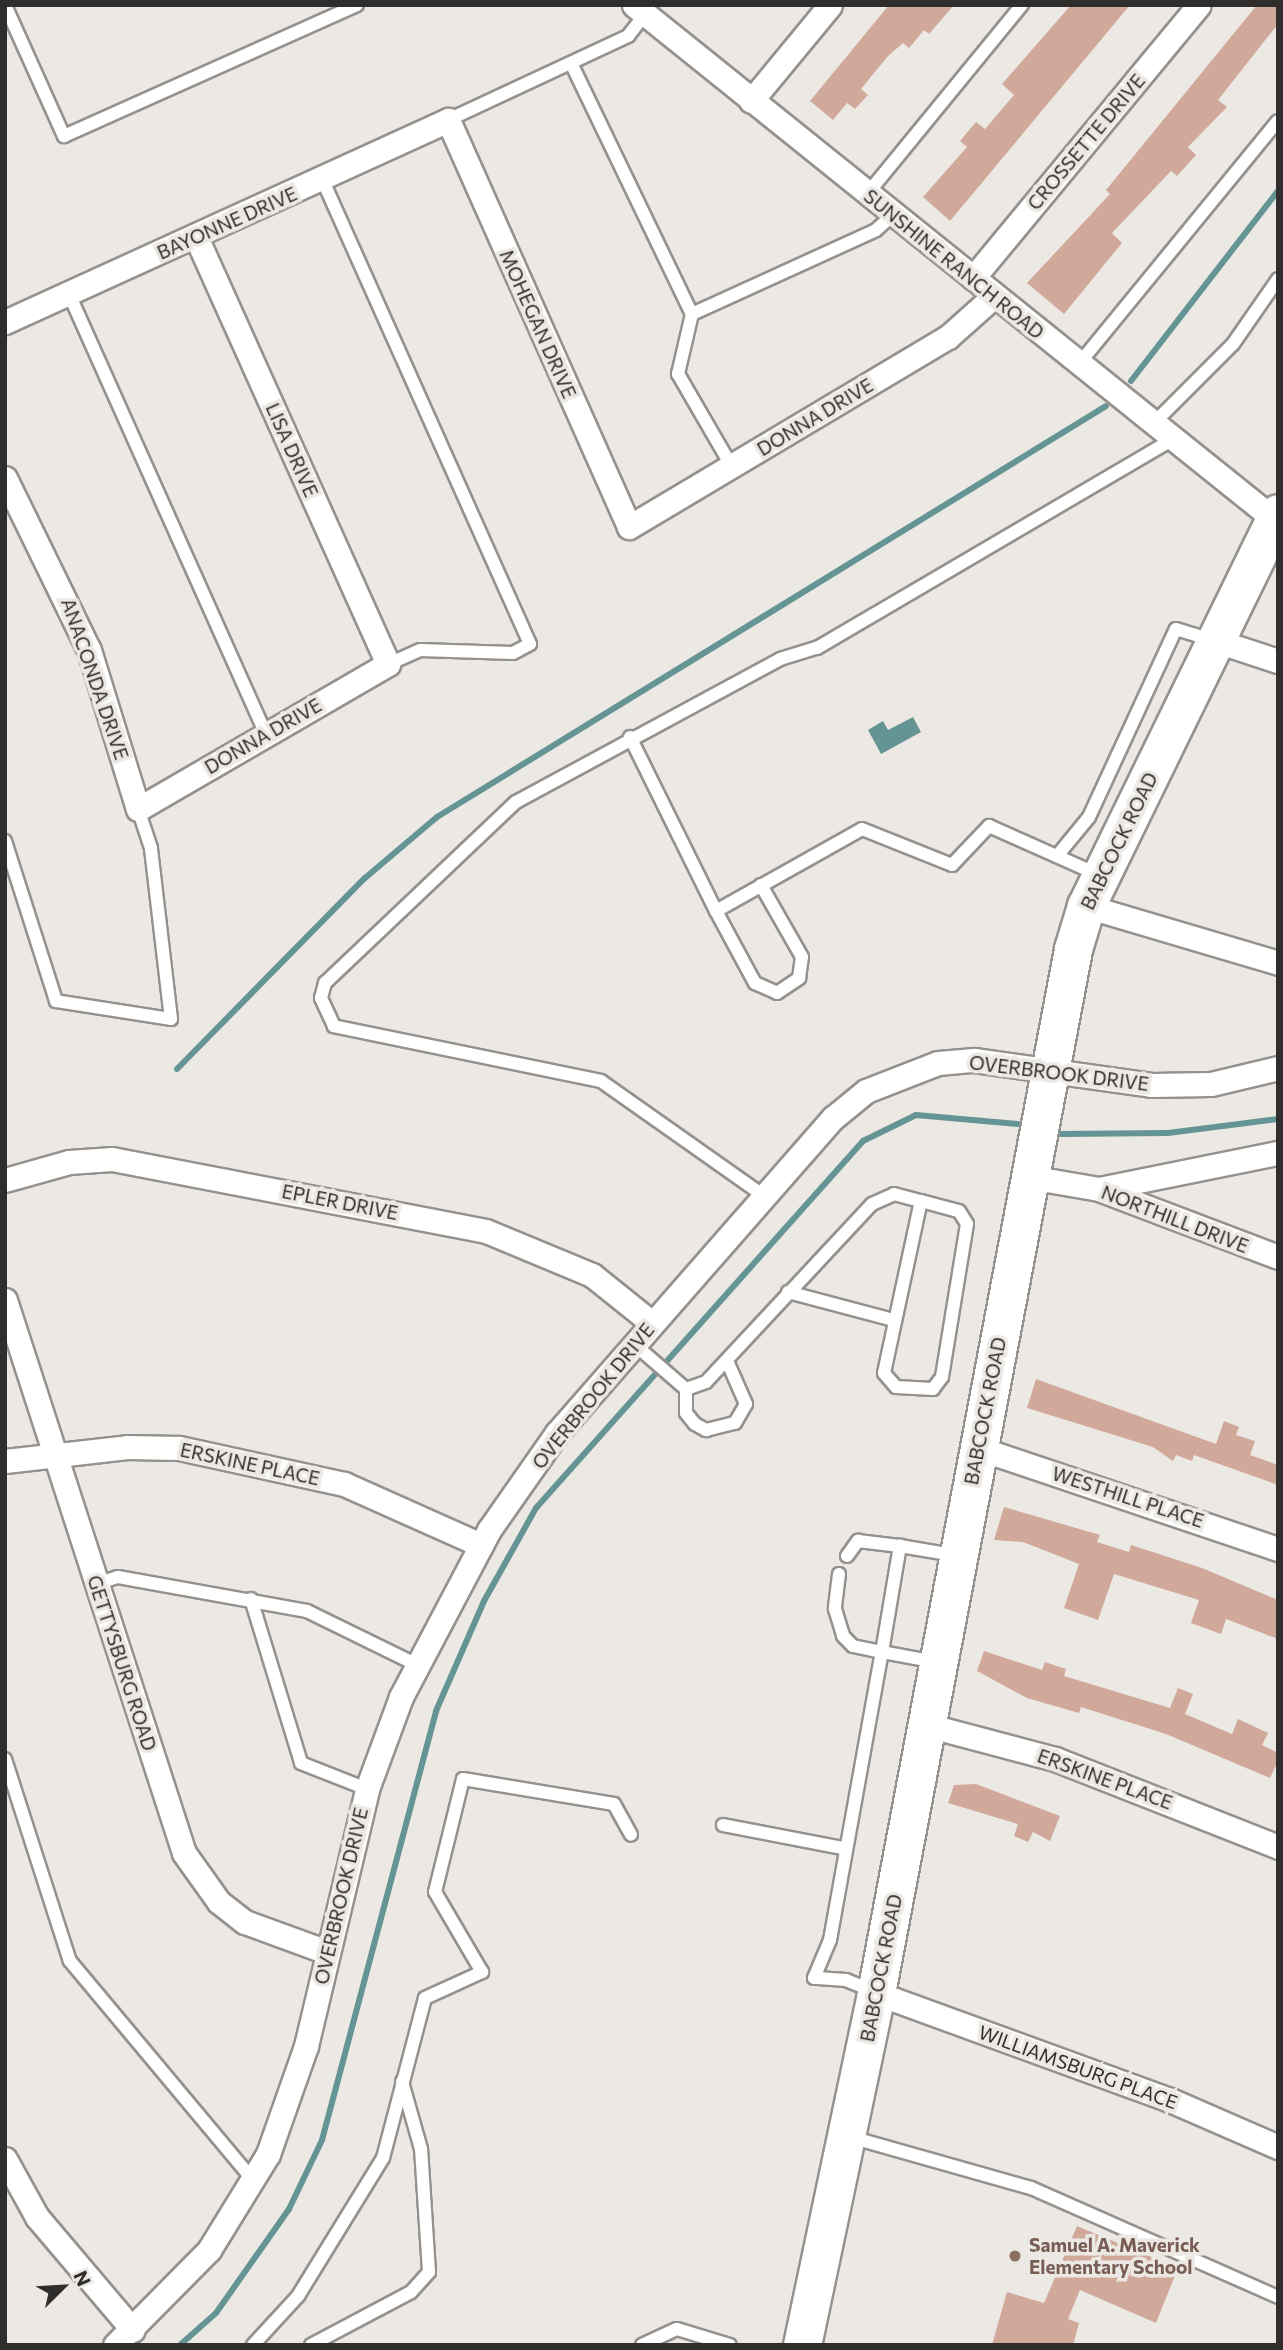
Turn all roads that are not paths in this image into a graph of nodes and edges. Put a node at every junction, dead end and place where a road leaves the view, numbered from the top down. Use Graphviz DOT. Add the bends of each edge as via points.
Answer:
graph roads {
  1 [pos="5,5"];
  2 [pos="357,5"];
  3 [pos="830,5"];
  4 [pos="1022,5"];
  5 [pos="1199,5"];
  6 [pos="640,10"];
  7 [pos="572,65"];
  8 [pos="751,101"];
  9 [pos="447,120"];
  10 [pos="1278,121"];
  11 [pos="323,181"];
  12 [pos="868,193"];
  13 [pos="894,214"];
  14 [pos="197,237"];
  15 [pos="973,278"];
  16 [pos="1278,279"];
  17 [pos="69,294"];
  18 [pos="994,296"];
  19 [pos="692,314"];
  20 [pos="5,322"];
  21 [pos="1078,365"];
  22 [pos="1153,424"];
  23 [pos="1171,440"];
  24 [pos="732,467"];
  25 [pos="5,478"];
  26 [pos="1276,517"];
  27 [pos="629,527"];
  28 [pos="1217,641"];
  29 [pos="1278,661"];
  30 [pos="388,664"];
  31 [pos="266,734"];
  32 [pos="629,737"];
  33 [pos="138,809"];
  34 [pos="5,841"];
  35 [pos="1057,856"];
  36 [pos="761,885"];
  37 [pos="1093,891"];
  38 [pos="716,911"];
  39 [pos="1278,963"];
  40 [pos="1278,1068"];
  41 [pos="1050,1070"];
  42 [pos="1278,1153"];
  43 [pos="1029,1177"];
  44 [pos="5,1180"];
  45 [pos="1100,1189"];
  46 [pos="764,1196"];
  47 [pos="921,1201"];
  48 [pos="1278,1257"];
  49 [pos="788,1293"];
  50 [pos="5,1300"];
  51 [pos="893,1320"];
  52 [pos="652,1323"];
  53 [pos="641,1351"];
  54 [pos="727,1361"];
  55 [pos="681,1386"];
  56 [pos="978,1448"];
  57 [pos="54,1456"];
  58 [pos="5,1461"];
  59 [pos="481,1545"];
  60 [pos="900,1546"];
  61 [pos="1278,1549"];
  62 [pos="847,1556"];
  63 [pos="958,1556"];
  64 [pos="839,1574"];
  65 [pos="96,1584"];
  66 [pos="251,1599"];
  67 [pos="881,1652"];
  68 [pos="938,1662"];
  69 [pos="417,1665"];
  70 [pos="927,1725"];
  71 [pos="5,1759"];
  72 [pos="367,1789"];
  73 [pos="723,1825"];
  74 [pos="631,1835"];
  75 [pos="1278,1847"];
  76 [pos="842,1848"];
  77 [pos="327,1952"];
  78 [pos="876,1993"];
  79 [pos="402,2081"];
  80 [pos="847,2136"];
  81 [pos="1278,2147"];
  82 [pos="5,2159"];
  83 [pos="254,2181"];
  84 [pos="1278,2297"];
  85 [pos="133,2330"];
  86 [pos="115,2345"];
  87 [pos="253,2345"];
  88 [pos="311,2345"];
  89 [pos="642,2345"];
  90 [pos="730,2345"];
  91 [pos="802,2345"];
  1 -- 2 [label="lane" via="64,136"];
  3 -- 8 [label="street"];
  4 -- 12 [label="lane"];
  5 -- 15 [label="street, CROSSETTE DRIVE"];
  6 -- 7 [label="lane" via="628,36"];
  6 -- 8 [label="street, SUNSHINE RANCH ROAD"];
  7 -- 9 [label="lane"];
  7 -- 19 [label="lane"];
  8 -- 12 [label="street, SUNSHINE RANCH ROAD"];
  9 -- 11 [label="street, BAYONNE DRIVE"];
  9 -- 27 [label="street, MOHEGAN DRIVE"];
  10 -- 21 [label="lane"];
  11 -- 14 [label="street, BAYONNE DRIVE"];
  11 -- 30 [label="lane" via="530,644 513,653 420,650"];
  12 -- 13 [label="street, SUNSHINE RANCH ROAD"];
  13 -- 15 [label="street, SUNSHINE RANCH ROAD"];
  13 -- 19 [label="lane" via="876,230"];
  14 -- 17 [label="street, BAYONNE DRIVE"];
  14 -- 30 [label="street, LISA DRIVE"];
  15 -- 18 [label="street, SUNSHINE RANCH ROAD"];
  16 -- 22 [label="lane" via="1233,344"];
  17 -- 20 [label="street, BAYONNE DRIVE"];
  17 -- 31 [label="lane"];
  18 -- 21 [label="street, SUNSHINE RANCH ROAD"];
  18 -- 24 [label="street, DONNA DRIVE" via="948,337"];
  19 -- 24 [label="lane" via="678,374"];
  21 -- 22 [label="street, SUNSHINE RANCH ROAD"];
  22 -- 23 [label="street, SUNSHINE RANCH ROAD"];
  23 -- 26 [label="street, SUNSHINE RANCH ROAD"];
  23 -- 32 [label="lane" via="817,648 779,659"];
  24 -- 27 [label="street, DONNA DRIVE"];
  25 -- 33 [label="street, ANACONDA DRIVE" via="89,650"];
  26 -- 28 [label="main road, BABCOCK ROAD"];
  28 -- 29 [label="street"];
  28 -- 35 [label="lane" via="1176,629 1089,817"];
  28 -- 37 [label="main road, BABCOCK ROAD"];
  30 -- 31 [label="street, DONNA DRIVE"];
  31 -- 33 [label="street, DONNA DRIVE"];
  32 -- 38 [label="lane"];
  32 -- 46 [label="lane" via="516,802 325,983 326,1013 334,1026 601,1081"];
  33 -- 34 [label="lane" via="151,848 171,1019 56,1001"];
  35 -- 36 [label="lane" via="989,826 952,865 862,829"];
  35 -- 37 [label="lane"];
  36 -- 38 [label="lane"];
  36 -- 38 [label="lane" via="802,957 799,978 778,993 755,983"];
  37 -- 39 [label="street"];
  37 -- 41 [label="main road, BABCOCK ROAD"];
  40 -- 41 [label="street, OVERBROOK DRIVE" via="1211,1084 1151,1085"];
  41 -- 43 [label="main road, BABCOCK ROAD"];
  41 -- 46 [label="street, OVERBROOK DRIVE" via="974,1060 904,1072 849,1104"];
  42 -- 45 [label="street"];
  43 -- 45 [label="street, NORTHILL DRIVE"];
  43 -- 56 [label="main road, BABCOCK ROAD"];
  44 -- 52 [label="street, EPLER DRIVE" via="69,1162 113,1159 486,1231 592,1275"];
  45 -- 48 [label="street, NORTHILL DRIVE"];
  46 -- 52 [label="street, OVERBROOK DRIVE"];
  47 -- 49 [label="lane" via="894,1194 872,1203"];
  47 -- 51 [label="lane"];
  47 -- 51 [label="lane" via="959,1211 967,1224 942,1377 933,1389 887,1381"];
  49 -- 51 [label="lane"];
  49 -- 54 [label="lane"];
  50 -- 57 [label="street, GETTYSBURG ROAD"];
  52 -- 53 [label="street, OVERBROOK DRIVE"];
  53 -- 55 [label="lane"];
  53 -- 59 [label="street, OVERBROOK DRIVE" via="557,1433"];
  54 -- 55 [label="lane" via="706,1382"];
  54 -- 55 [label="lane" via="746,1404 735,1423 706,1430 695,1424 686,1413"];
  56 -- 61 [label="street, WESTHILL PLACE"];
  56 -- 63 [label="main road, BABCOCK ROAD"];
  57 -- 58 [label="street, ERSKINE PLACE"];
  57 -- 59 [label="street, ERSKINE PLACE" via="179,1448 344,1484"];
  57 -- 65 [label="street, GETTYSBURG ROAD"];
  59 -- 69 [label="street, OVERBROOK DRIVE"];
  60 -- 62 [label="lane" via="858,1541"];
  60 -- 63 [label="lane"];
  60 -- 67 [label="lane"];
  63 -- 68 [label="main road, BABCOCK ROAD"];
  64 -- 67 [label="lane" via="835,1609 843,1636 853,1646"];
  65 -- 66 [label="lane" via="118,1577"];
  65 -- 77 [label="street, GETTYSBURG ROAD" via="184,1853 197,1877 245,1922"];
  66 -- 69 [label="lane" via="345,1626"];
  66 -- 72 [label="lane" via="301,1763"];
  67 -- 68 [label="lane"];
  67 -- 76 [label="lane"];
  68 -- 70 [label="main road, BABCOCK ROAD"];
  69 -- 72 [label="street, OVERBROOK DRIVE"];
  70 -- 75 [label="street, ERSKINE PLACE" via="1055,1759"];
  70 -- 78 [label="main road, BABCOCK ROAD"];
  71 -- 83 [label="lane" via="70,1961"];
  72 -- 77 [label="street, OVERBROOK DRIVE"];
  73 -- 76 [label="lane"];
  74 -- 79 [label="lane" via="614,1804 463,1780 435,1892 482,1972 425,1998"];
  76 -- 78 [label="lane" via="830,1940 814,1978 846,1980"];
  77 -- 83 [label="street, OVERBROOK DRIVE" via="290,2101"];
  78 -- 80 [label="main road, BABCOCK ROAD"];
  78 -- 81 [label="street, WILLIAMSBURG PLACE" via="1170,2100"];
  79 -- 87 [label="lane" via="383,2158 298,2296"];
  79 -- 88 [label="lane" via="421,2149 429,2272 411,2292"];
  80 -- 84 [label="lane" via="1031,2188"];
  80 -- 91 [label="main road, BABCOCK ROAD"];
  82 -- 85 [label="street" via="37,2217"];
  83 -- 85 [label="street, OVERBROOK DRIVE" via="209,2250"];
  85 -- 86 [label="street, OVERBROOK DRIVE"];
  89 -- 90 [label="lane" via="677,2329"];
}
